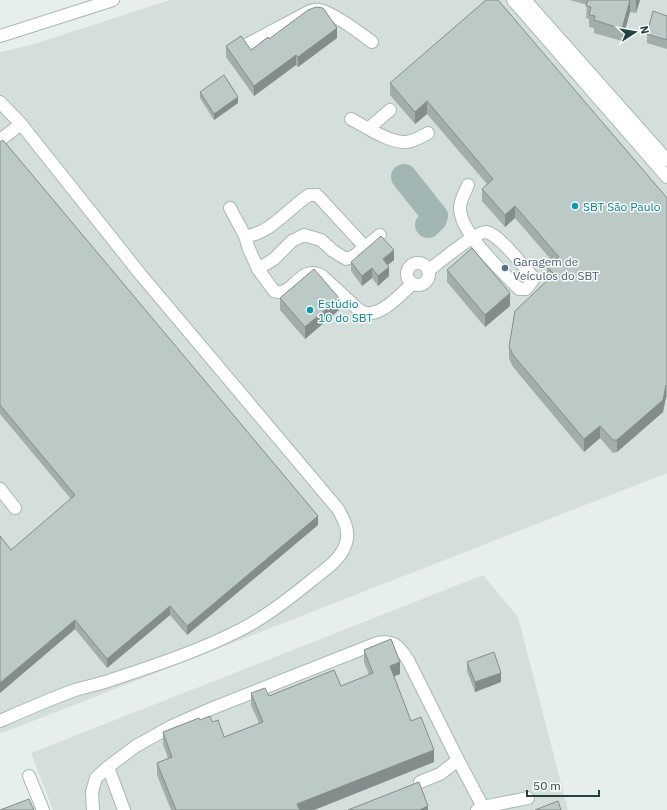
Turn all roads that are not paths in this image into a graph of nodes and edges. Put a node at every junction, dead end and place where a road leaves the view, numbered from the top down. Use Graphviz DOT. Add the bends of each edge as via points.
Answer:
graph roads {
  1 [pos="113,0"];
  2 [pos="512,0"];
  3 [pos="526,0"];
  4 [pos="0,36"];
  5 [pos="372,42"];
  6 [pos="248,44"];
  7 [pos="0,102"];
  8 [pos="390,110"];
  9 [pos="351,119"];
  10 [pos="20,124"];
  11 [pos="369,128"];
  12 [pos="428,133"];
  13 [pos="0,140"];
  14 [pos="667,160"];
  15 [pos="667,177"];
  16 [pos="468,184"];
  17 [pos="230,208"];
  18 [pos="380,235"];
  19 [pos="245,236"];
  20 [pos="472,238"];
  21 [pos="365,247"];
  22 [pos="258,269"];
  23 [pos="428,271"];
  24 [pos="412,284"];
  25 [pos="0,489"];
  26 [pos="15,508"];
  27 [pos="0,721"];
  28 [pos="458,760"];
  29 [pos="108,766"];
  30 [pos="29,776"];
  31 [pos="420,782"];
  32 [pos="528,798"];
  33 [pos="480,808"];
  34 [pos="43,810"];
  35 [pos="93,810"];
  36 [pos="124,810"];
  1 -- 4 [label="street"];
  2 -- 15 [label="street"];
  3 -- 14 [label="street"];
  5 -- 6 [label="street" via="334,17 316,9"];
  7 -- 10 [label="street"];
  8 -- 11 [label="street"];
  9 -- 11 [label="street"];
  10 -- 13 [label="street"];
  10 -- 27 [label="street" via="141,274 338,509 344,520 347,542 343,552 332,564 265,616 240,630 187,653 76,690"];
  11 -- 12 [label="street" via="394,141 406,142"];
  16 -- 20 [label="street" via="460,207"];
  17 -- 19 [label="street"];
  18 -- 21 [label="street"];
  19 -- 21 [label="street" via="263,232 301,200 309,195 317,195"];
  19 -- 22 [label="street"];
  20 -- 20 [label="street" via="519,289 526,289 533,280 532,276 494,234 483,232"];
  20 -- 23 [label="street"];
  21 -- 22 [label="street" via="346,259 321,240 304,235 292,241 274,260"];
  22 -- 24 [label="street" via="277,292 286,290 306,274 317,273 359,310 366,313 385,307"];
  23 -- 24 [label="street" via="425,283 420,286"];
  23 -- 24 [label="street" via="422,264 411,266 407,273"];
  25 -- 26 [label="street"];
  28 -- 29 [label="street" via="408,660 399,647 384,642 170,727 136,746"];
  28 -- 31 [label="street" via="440,774"];
  28 -- 33 [label="street"];
  29 -- 35 [label="street" via="96,778 92,792"];
  29 -- 36 [label="street"];
  30 -- 34 [label="street"];
  32 -- 33 [label="street"];
}
